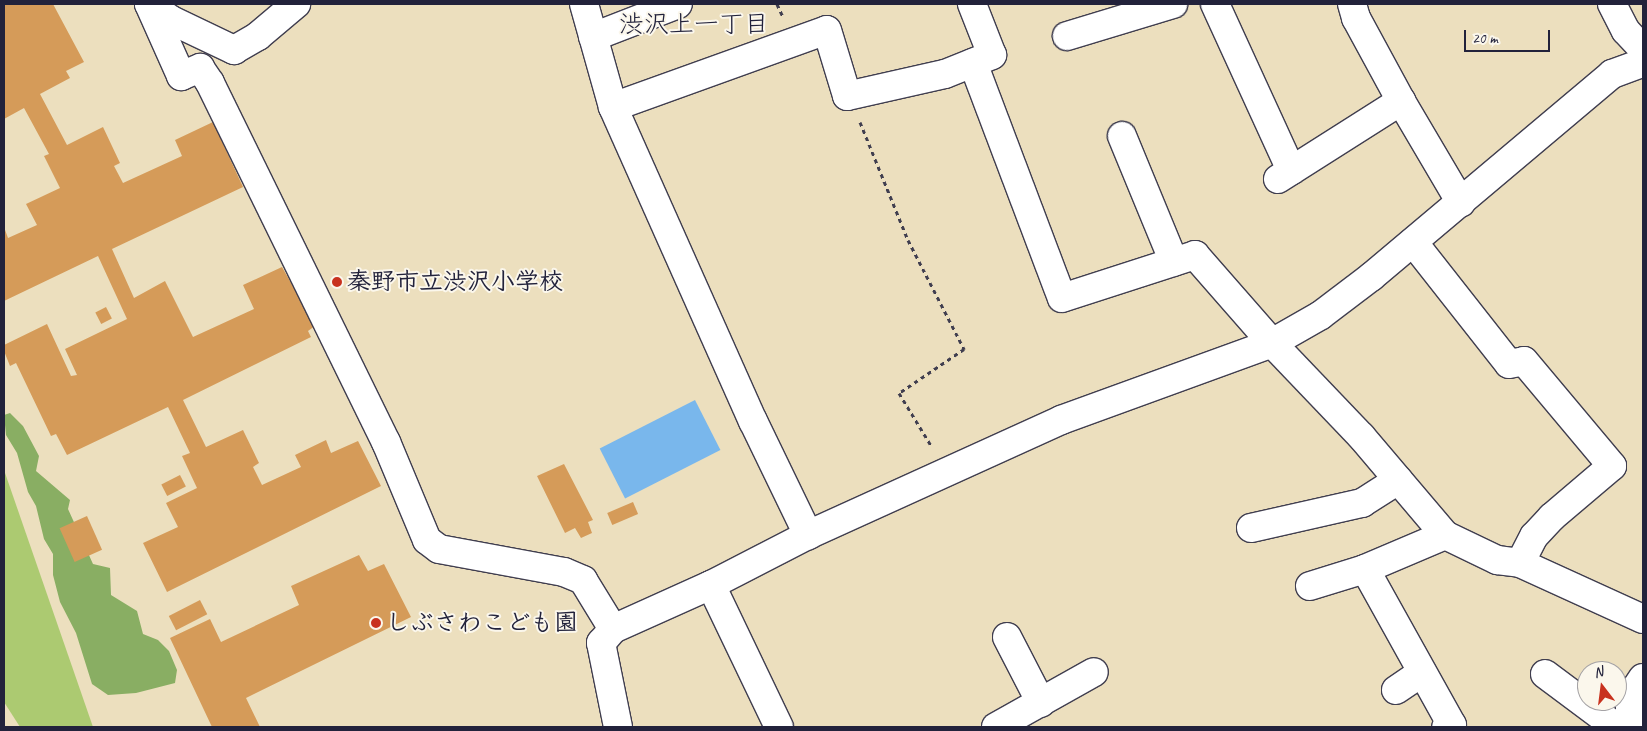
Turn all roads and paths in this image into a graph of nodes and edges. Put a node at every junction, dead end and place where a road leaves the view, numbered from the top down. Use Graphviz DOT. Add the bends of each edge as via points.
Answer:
graph roads {
  1 [pos="149,4"];
  2 [pos="296,4"];
  3 [pos="584,4"];
  4 [pos="678,4"];
  5 [pos="972,4"];
  6 [pos="1173,4"];
  7 [pos="1215,4"];
  8 [pos="1352,4"];
  9 [pos="1612,4"];
  10 [pos="1067,36"];
  11 [pos="593,37"];
  12 [pos="1643,49"];
  13 [pos="973,63"];
  14 [pos="1643,63"];
  15 [pos="852,95"];
  16 [pos="1401,101"];
  17 [pos="613,107"];
  18 [pos="1122,136"];
  19 [pos="1461,203"];
  20 [pos="1413,242"];
  21 [pos="1174,262"];
  22 [pos="1272,342"];
  23 [pos="947,474"];
  24 [pos="1398,480"];
  25 [pos="1251,528"];
  26 [pos="808,535"];
  27 [pos="1445,535"];
  28 [pos="1520,564"];
  29 [pos="1365,569"];
  30 [pos="711,585"];
  31 [pos="1310,586"];
  32 [pos="1643,619"];
  33 [pos="613,629"];
  34 [pos="1008,637"];
  35 [pos="1094,672"];
  36 [pos="1421,673"];
  37 [pos="1545,674"];
  38 [pos="1643,678"];
  39 [pos="1396,690"];
  40 [pos="1041,703"];
  41 [pos="618,727"];
  42 [pos="779,727"];
  43 [pos="996,727"];
  44 [pos="1446,727"];
  45 [pos="1616,727"];
  46 [pos="1630,727"];
  1 -- 2 [label="street" via="171,20 234,50 258,36"];
  1 -- 33 [label="street" via="181,76 200,68 210,83 386,442 427,540 439,549 564,572 583,580"];
  3 -- 11 [label="street"];
  4 -- 11 [label="street"];
  5 -- 13 [label="street" via="992,55"];
  6 -- 10 [label="street"];
  7 -- 16 [label="street" via="1285,174"];
  8 -- 16 [label="street" via="1356,18"];
  9 -- 12 [label="street" via="1626,31"];
  11 -- 17 [label="street"];
  13 -- 15 [label="street" via="945,74"];
  13 -- 21 [label="street" via="1062,298"];
  14 -- 19 [label="street" via="1612,74"];
  15 -- 17 [label="street" via="847,96 827,30"];
  15 -- 23 [label="path" via="868,148 908,240 964,349 899,393"];
  16 -- 19 [label="street"];
  17 -- 26 [label="street" via="753,422"];
  18 -- 21 [label="street"];
  19 -- 20 [label="street"];
  20 -- 22 [label="street" via="1321,316"];
  20 -- 28 [label="street" via="1509,364 1524,361 1612,466 1534,536"];
  21 -- 22 [label="street" via="1195,255"];
  22 -- 23 [label="street" via="1061,420"];
  22 -- 24 [label="street"];
  23 -- 26 [label="street"];
  24 -- 25 [label="street" via="1362,504"];
  24 -- 27 [label="street"];
  26 -- 30 [label="street"];
  27 -- 28 [label="street" via="1497,560"];
  27 -- 29 [label="street"];
  28 -- 32 [label="street"];
  29 -- 31 [label="street"];
  29 -- 36 [label="street"];
  30 -- 33 [label="street"];
  30 -- 42 [label="street"];
  33 -- 41 [label="street" via="601,644"];
  34 -- 40 [label="street"];
  35 -- 40 [label="street"];
  36 -- 39 [label="street"];
  36 -- 44 [label="street" via="1452,725"];
  37 -- 45 [label="street"];
  38 -- 46 [label="street" via="1630,697"];
  40 -- 43 [label="street"];
}
